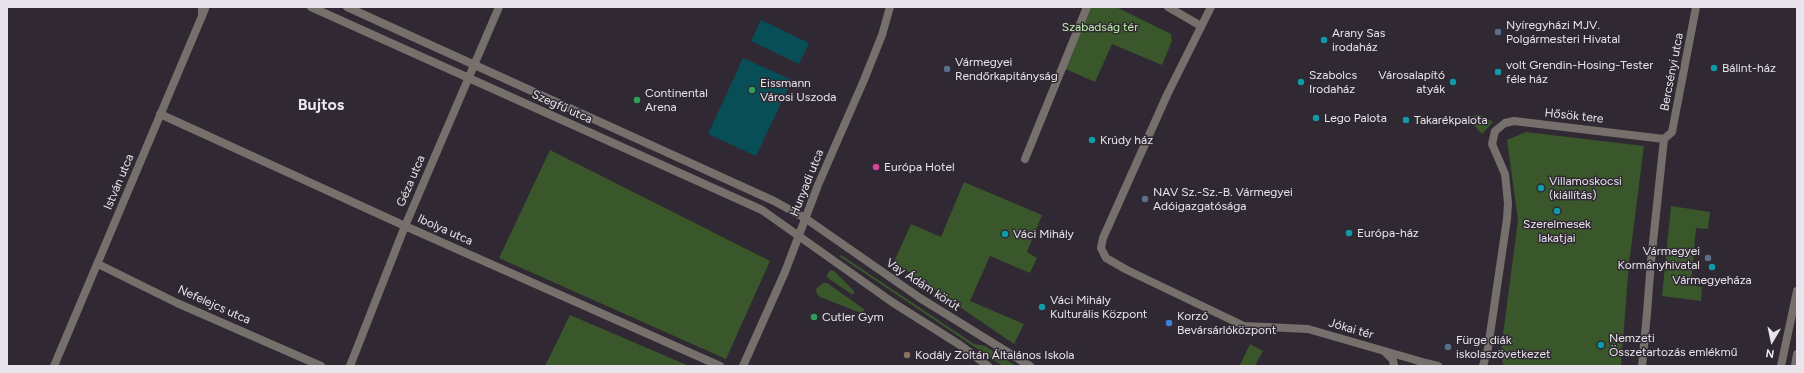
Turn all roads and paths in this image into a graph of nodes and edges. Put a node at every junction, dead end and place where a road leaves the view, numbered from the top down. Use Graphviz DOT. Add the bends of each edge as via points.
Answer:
graph roads {
  1 [pos="202,7"];
  2 [pos="206,7"];
  3 [pos="311,7"];
  4 [pos="347,7"];
  5 [pos="499,7"];
  6 [pos="890,7"];
  7 [pos="1087,7"];
  8 [pos="1168,7"];
  9 [pos="1211,7"];
  10 [pos="1696,7"];
  11 [pos="202,16"];
  12 [pos="1201,26"];
  13 [pos="473,64"];
  14 [pos="467,78"];
  15 [pos="160,114"];
  16 [pos="1664,139"];
  17 [pos="1025,159"];
  18 [pos="805,218"];
  19 [pos="405,226"];
  20 [pos="798,237"];
  21 [pos="98,264"];
  22 [pos="1797,291"];
  23 [pos="1384,351"];
  24 [pos="1797,354"];
  25 [pos="1422,364"];
  26 [pos="54,366"];
  27 [pos="321,366"];
  28 [pos="350,366"];
  29 [pos="720,366"];
  30 [pos="743,366"];
  31 [pos="988,366"];
  32 [pos="1030,366"];
  33 [pos="1394,366"];
  34 [pos="1438,366"];
  35 [pos="1483,366"];
  36 [pos="1642,366"];
  37 [pos="1781,366"];
  38 [pos="1795,366"];
  1 -- 11 [label="street"];
  2 -- 11 [label="street, István utca"];
  3 -- 14 [label="street, Szegfű utca"];
  4 -- 13 [label="street, Szegfű utca"];
  5 -- 13 [label="street, Géza utca"];
  6 -- 18 [label="street, Hunyadi utca" via="864,80"];
  7 -- 17 [label="street"];
  8 -- 12 [label="street"];
  9 -- 12 [label="street"];
  10 -- 16 [label="street, Bercsényi utca" via="1672,132"];
  11 -- 15 [label="street, István utca"];
  12 -- 23 [label="street, Jókai tér" via="1103,238 1101,248 1106,258 1244,326 1308,329"];
  13 -- 14 [label="street, Géza utca"];
  13 -- 18 [label="street, Szegfű utca" via="767,197"];
  14 -- 19 [label="street, Géza utca"];
  14 -- 20 [label="street, Szegfű utca" via="762,210"];
  15 -- 19 [label="street, Ibolya utca"];
  15 -- 21 [label="street, István utca"];
  16 -- 35 [label="street, Hősök tere" via="1514,121 1505,123 1495,131 1492,144 1505,174 1508,203 1488,348"];
  16 -- 36 [label="street"];
  18 -- 20 [label="street, Hunyadi utca"];
  18 -- 32 [label="street, Vay Ádám körút" via="920,298"];
  19 -- 28 [label="street, Géza utca"];
  19 -- 29 [label="street, Ibolya utca"];
  20 -- 30 [label="street, Hunyadi utca"];
  20 -- 31 [label="street"];
  21 -- 26 [label="street, István utca"];
  21 -- 27 [label="street, Nefelejcs utca" via="177,303"];
  22 -- 37 [label="street"];
  23 -- 25 [label="street, Jókai tér"];
  23 -- 33 [label="street" via="1393,360"];
  24 -- 38 [label="street"];
  25 -- 34 [label="street, Jókai tér"];
}
